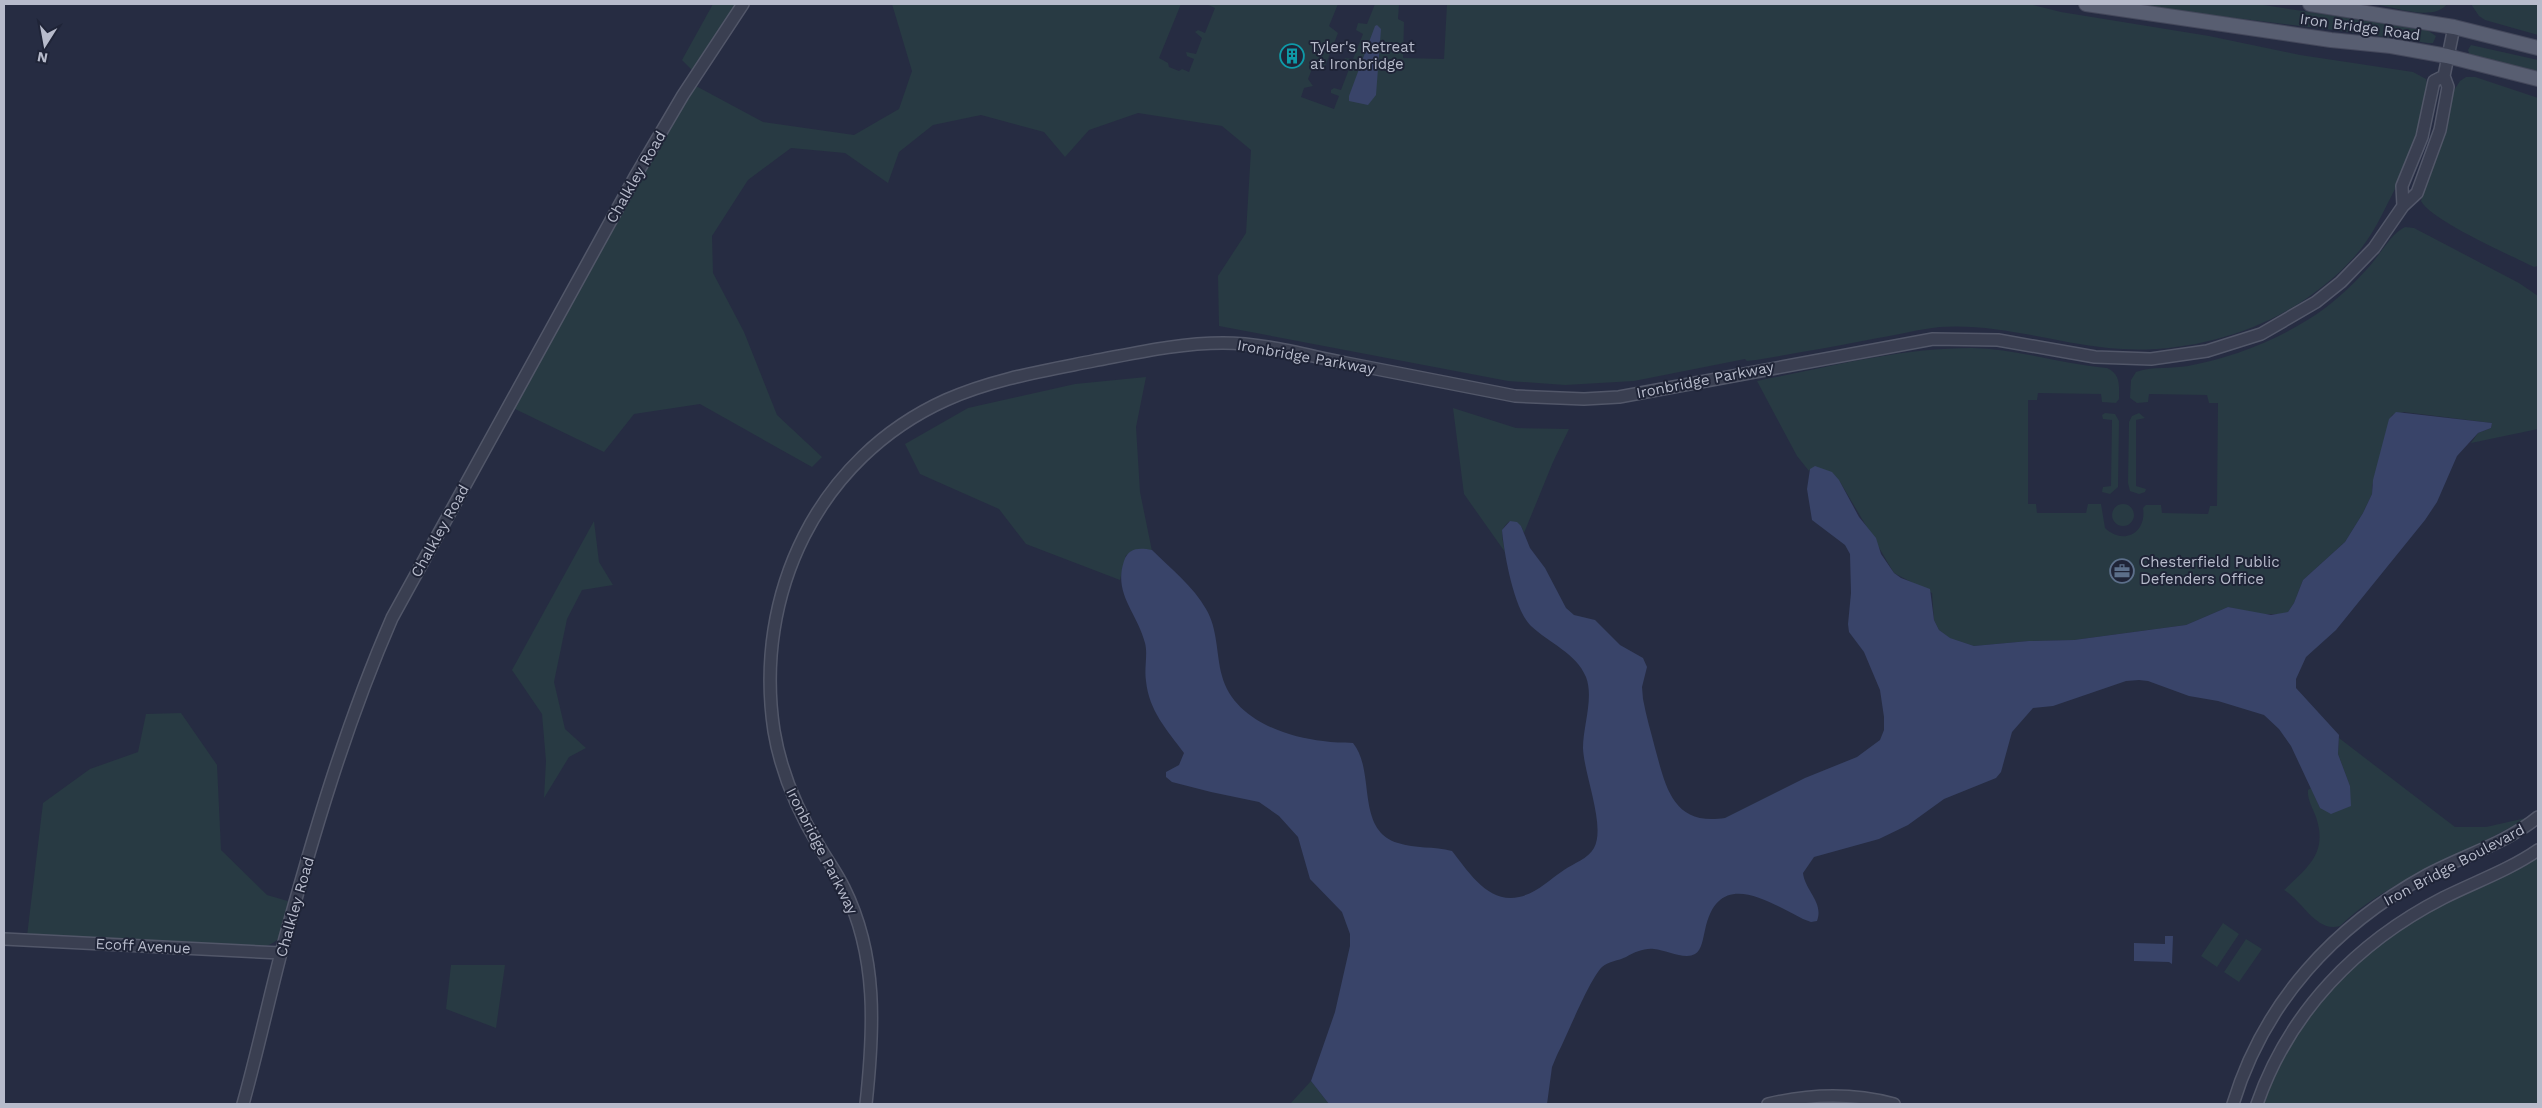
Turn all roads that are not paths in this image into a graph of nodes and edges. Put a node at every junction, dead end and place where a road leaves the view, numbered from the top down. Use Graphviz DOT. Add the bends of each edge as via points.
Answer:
graph roads {
  1 [pos="743,4"];
  2 [pos="2086,4"];
  3 [pos="2310,4"];
  4 [pos="2454,27"];
  5 [pos="2538,48"];
  6 [pos="2447,56"];
  7 [pos="2444,76"];
  8 [pos="2538,80"];
  9 [pos="2403,206"];
  10 [pos="2538,817"];
  11 [pos="2538,850"];
  12 [pos="4,939"];
  13 [pos="281,953"];
  14 [pos="2238,1089"];
  15 [pos="242,1104"];
  16 [pos="866,1104"];
  17 [pos="1768,1104"];
  18 [pos="1894,1104"];
  19 [pos="2226,1104"];
  20 [pos="2233,1104"];
  21 [pos="2257,1104"];
  1 -- 13 [label="street, Chalkley Road" via="683,95 636,175 392,618 348,724"];
  2 -- 6 [label="main road, Iron Bridge Road"];
  3 -- 4 [label="main road, Iron Bridge Road"];
  4 -- 5 [label="main road, Iron Bridge Road"];
  4 -- 6 [label="street, Ironbridge Parkway"];
  6 -- 7 [label="street, Ironbridge Parkway"];
  6 -- 8 [label="main road, Iron Bridge Road"];
  7 -- 9 [label="street, Ironbridge Parkway" via="2434,81 2422,137 2402,186"];
  7 -- 9 [label="street, Ironbridge Parkway" via="2448,87 2440,130 2417,193"];
  9 -- 16 [label="street, Ironbridge Parkway" via="2355,270 2316,302 2261,334 2207,351 2170,358 2095,357 1998,340 1933,339 1619,397 1550,399 1515,396 1253,345 1196,344 999,380 915,416 859,460 813,518 781,590 771,648 774,731 788,787 845,891 860,927 867,958 873,1019"];
  10 -- 14 [label="street, Iron Bridge Boulevard" via="2504,840 2429,874 2398,892 2323,950 2276,1008"];
  11 -- 21 [label="street, Iron Bridge Boulevard" via="2420,911 2386,932 2340,970 2287,1039"];
  12 -- 13 [label="street, Ecoff Avenue"];
  13 -- 15 [label="street, Chalkley Road"];
  14 -- 19 [label="street"];
  14 -- 20 [label="street, Iron Bridge Boulevard"];
  17 -- 18 [label="street" via="1838,1096"];
}
